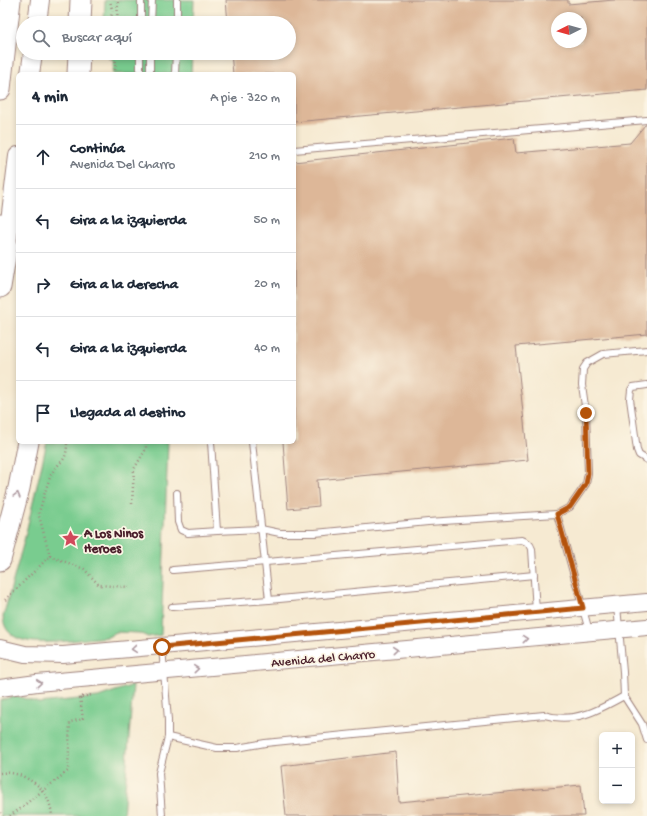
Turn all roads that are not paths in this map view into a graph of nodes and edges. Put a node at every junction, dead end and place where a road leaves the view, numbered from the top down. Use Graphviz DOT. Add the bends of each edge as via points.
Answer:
graph roads {
  1 [pos="10,0"];
  2 [pos="40,0"];
  3 [pos="81,0"];
  4 [pos="141,0"];
  5 [pos="152,0"];
  6 [pos="177,0"];
  7 [pos="38,16"];
  8 [pos="80,16"];
  9 [pos="141,16"];
  10 [pos="151,16"];
  11 [pos="176,16"];
  12 [pos="32,60"];
  13 [pos="79,60"];
  14 [pos="140,60"];
  15 [pos="150,60"];
  16 [pos="176,60"];
  17 [pos="30,72"];
  18 [pos="78,72"];
  19 [pos="140,72"];
  20 [pos="150,72"];
  21 [pos="175,72"];
  22 [pos="0,89"];
  23 [pos="647,120"];
  24 [pos="296,150"];
  25 [pos="16,172"];
  26 [pos="0,225"];
  27 [pos="7,245"];
  28 [pos="0,287"];
  29 [pos="647,350"];
  30 [pos="647,385"];
  31 [pos="28,444"];
  32 [pos="211,444"];
  33 [pos="252,444"];
  34 [pos="647,460"];
  35 [pos="177,493"];
  36 [pos="557,514"];
  37 [pos="261,529"];
  38 [pos="217,531"];
  39 [pos="0,560"];
  40 [pos="266,562"];
  41 [pos="173,570"];
  42 [pos="534,575"];
  43 [pos="269,600"];
  44 [pos="647,602"];
  45 [pos="617,605"];
  46 [pos="172,607"];
  47 [pos="583,608"];
  48 [pos="536,612"];
  49 [pos="647,627"];
  50 [pos="619,630"];
  51 [pos="589,633"];
  52 [pos="162,647"];
  53 [pos="0,648"];
  54 [pos="164,672"];
  55 [pos="0,688"];
  56 [pos="624,696"];
  57 [pos="168,737"];
  58 [pos="647,740"];
  59 [pos="162,816"];
  1 -- 22 [label="highway"];
  2 -- 7 [label="main road"];
  3 -- 8 [label="highway"];
  4 -- 9 [label="lane"];
  5 -- 10 [label="lane"];
  6 -- 11 [label="lane"];
  12 -- 17 [label="main road"];
  13 -- 18 [label="highway"];
  14 -- 19 [label="lane"];
  15 -- 20 [label="lane"];
  16 -- 21 [label="lane"];
  23 -- 24 [label="lane"];
  25 -- 27 [label="main road"];
  26 -- 27 [label="highway"];
  27 -- 28 [label="highway"];
  29 -- 36 [label="lane" via="603,354 583,368 588,473 586,484 570,507"];
  30 -- 34 [label="lane" via="633,388 630,399 637,450 639,455"];
  39 -- 31 [label="highway, one-way"];
  32 -- 38 [label="lane"];
  33 -- 37 [label="lane"];
  35 -- 38 [label="lane" via="178,522 181,530 188,533"];
  36 -- 37 [label="lane" via="428,522 315,533 280,533"];
  36 -- 47 [label="lane"];
  37 -- 38 [label="lane"];
  37 -- 40 [label="lane"];
  40 -- 41 [label="lane"];
  40 -- 42 [label="lane" via="522,540 531,545"];
  40 -- 43 [label="lane"];
  42 -- 43 [label="lane"];
  42 -- 48 [label="lane"];
  43 -- 46 [label="lane"];
  44 -- 45 [label="street, Avenida del Charro"];
  45 -- 47 [label="street, Avenida del Charro"];
  45 -- 50 [label="lane"];
  47 -- 48 [label="street, Avenida del Charro"];
  47 -- 51 [label="lane"];
  48 -- 52 [label="street, Avenida del Charro"];
  49 -- 50 [label="street, Avenida del Charro"];
  50 -- 51 [label="street, Avenida del Charro"];
  50 -- 56 [label="lane"];
  54 -- 51 [label="street, Avenida del Charro, one-way"];
  52 -- 53 [label="street, Avenida del Charro, one-way" via="63,655 25,654"];
  52 -- 54 [label="lane"];
  55 -- 54 [label="street, Avenida del Charro, one-way"];
  54 -- 57 [label="lane"];
  56 -- 57 [label="lane" via="580,717 553,718 544,715 237,748 217,748"];
  56 -- 58 [label="lane" via="642,724"];
  57 -- 59 [label="lane" via="159,774"];
}
